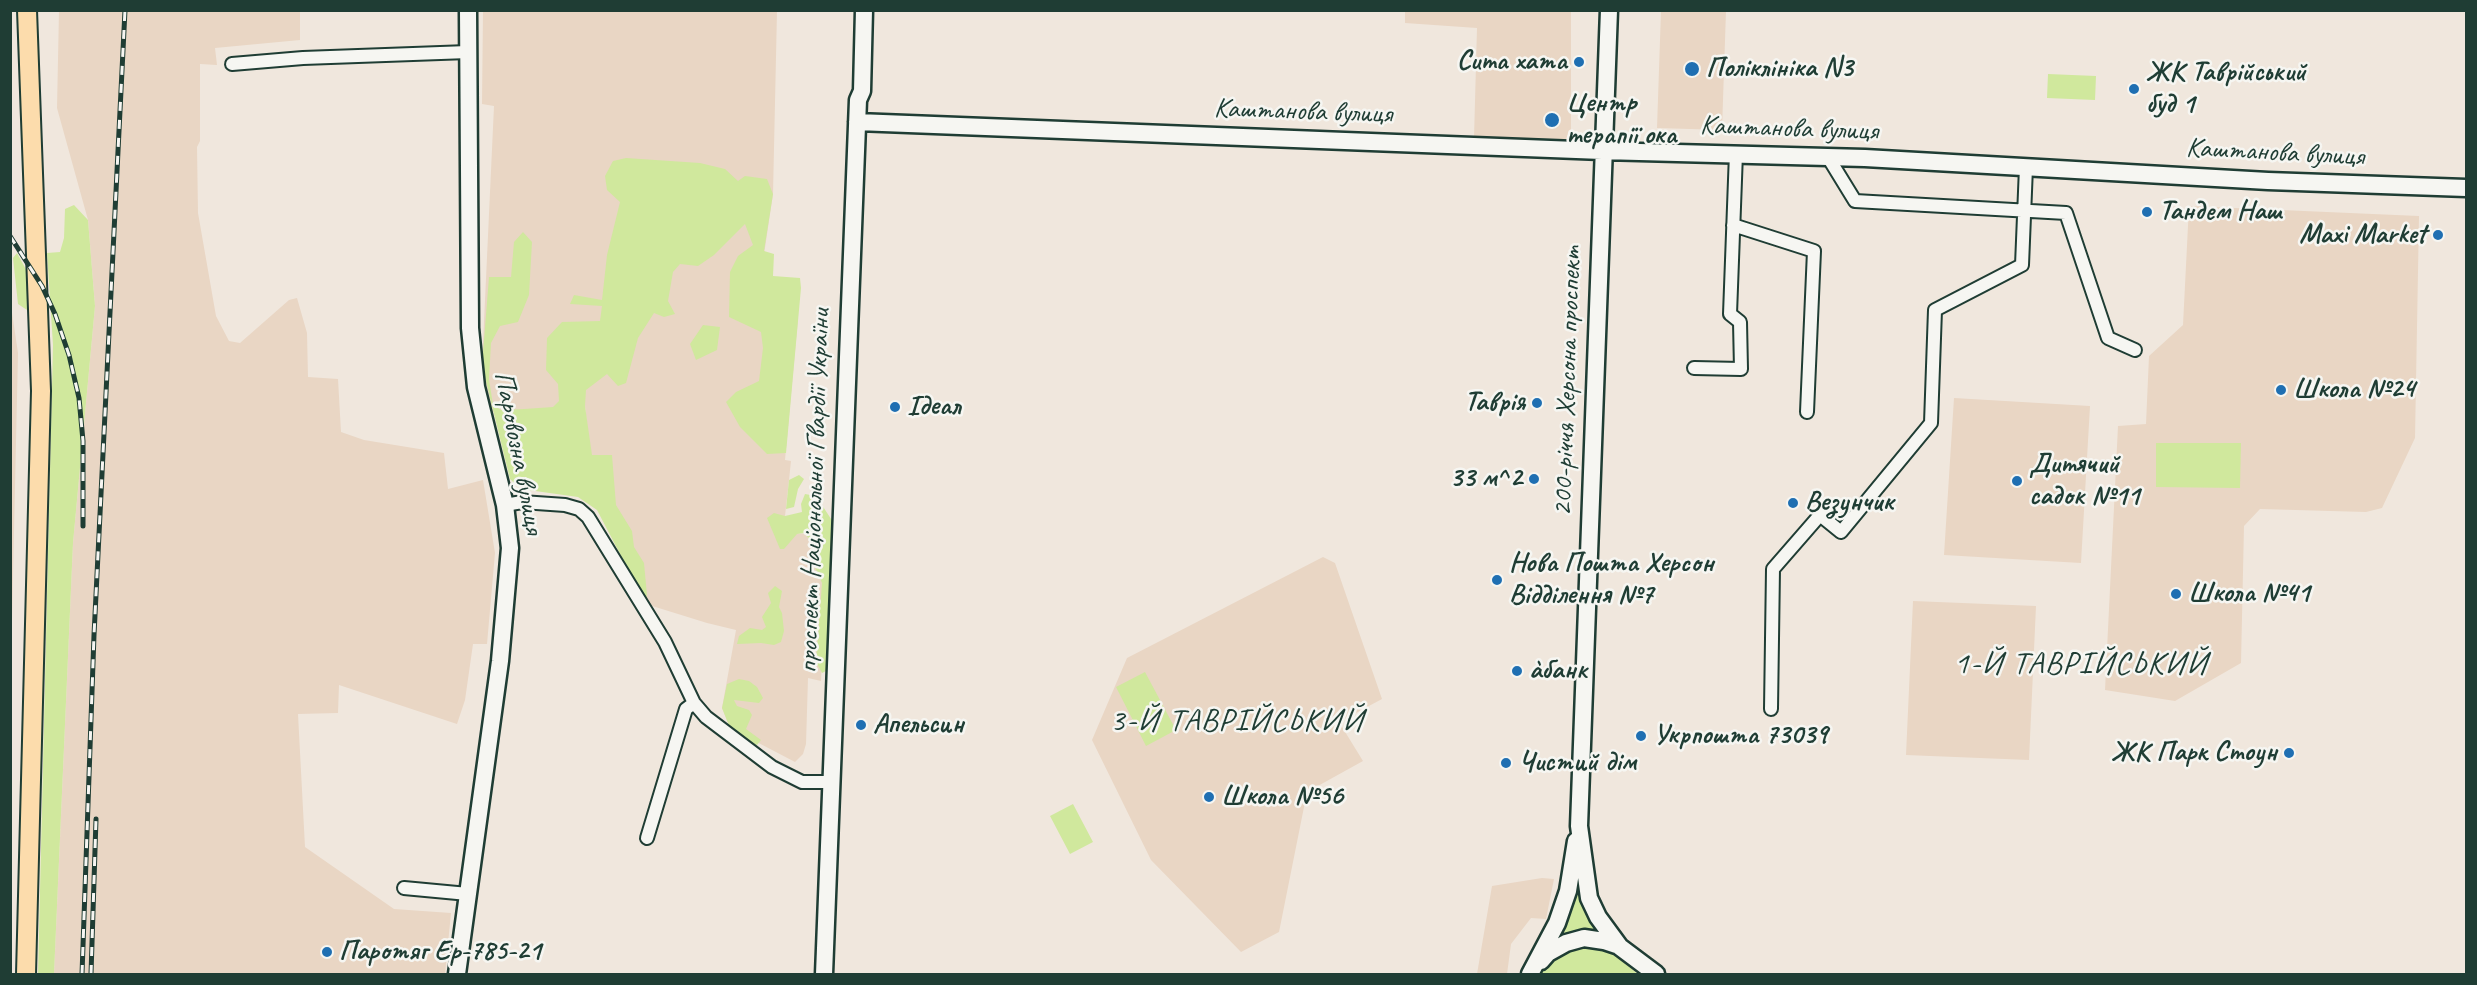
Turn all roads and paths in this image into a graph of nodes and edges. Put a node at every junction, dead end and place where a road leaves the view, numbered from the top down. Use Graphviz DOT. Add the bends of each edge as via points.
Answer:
graph roads {
  1 [pos="27,10"];
  2 [pos="468,10"];
  3 [pos="864,10"];
  4 [pos="1609,10"];
  5 [pos="468,52"];
  6 [pos="232,64"];
  7 [pos="857,122"];
  8 [pos="1602,151"];
  9 [pos="1736,153"];
  10 [pos="1828,157"];
  11 [pos="2026,167"];
  12 [pos="2466,188"];
  13 [pos="2024,210"];
  14 [pos="1734,225"];
  15 [pos="2135,350"];
  16 [pos="1694,368"];
  17 [pos="1808,412"];
  18 [pos="505,505"];
  19 [pos="694,703"];
  20 [pos="1771,708"];
  21 [pos="831,782"];
  22 [pos="1579,826"];
  23 [pos="647,838"];
  24 [pos="404,888"];
  25 [pos="468,894"];
  26 [pos="1620,947"];
  27 [pos="1532,972"];
  28 [pos="26,975"];
  29 [pos="457,975"];
  30 [pos="824,975"];
  31 [pos="1656,975"];
  1 -- 28 [label="main road" via="41,392"];
  2 -- 5 [label="street, Паровозна вулиця"];
  3 -- 7 [label="street, проспект Національної Гвардії України" via="862,92"];
  4 -- 8 [label="street, 200-річчя Херсона проспект"];
  5 -- 6 [label="street"];
  5 -- 18 [label="street, Паровозна вулиця" via="470,328 476,387"];
  7 -- 8 [label="street, Каштанова вулиця"];
  7 -- 21 [label="street, проспект Національної Гвардії України"];
  8 -- 9 [label="street, Каштанова вулиця"];
  8 -- 22 [label="street, 200-річчя Херсона проспект"];
  9 -- 10 [label="street, Каштанова вулиця"];
  9 -- 14 [label="street"];
  10 -- 11 [label="street, Каштанова вулиця"];
  10 -- 13 [label="street" via="1855,201"];
  11 -- 12 [label="street, Каштанова вулиця" via="2268,182"];
  11 -- 13 [label="street"];
  13 -- 15 [label="street" via="2066,213 2108,338"];
  13 -- 20 [label="street" via="2022,265 1935,310 1931,423 1841,532 1820,515 1773,569"];
  14 -- 16 [label="street" via="1730,314 1740,322 1741,369"];
  14 -- 17 [label="street" via="1814,251"];
  18 -- 19 [label="street" via="566,505 588,517 665,642"];
  18 -- 25 [label="street, Паровозна вулиця" via="510,567"];
  19 -- 21 [label="street" via="716,727 772,766 802,782"];
  19 -- 23 [label="street" via="686,708"];
  21 -- 30 [label="street, проспект Національної Гвардії України"];
  22 -- 26 [label="street" via="1589,898"];
  22 -- 27 [label="street" via="1568,891"];
  24 -- 25 [label="street"];
  25 -- 29 [label="street, Паровозна вулиця"];
  26 -- 27 [label="street" via="1584,938 1566,943 1548,953"];
  26 -- 31 [label="street"];
}
